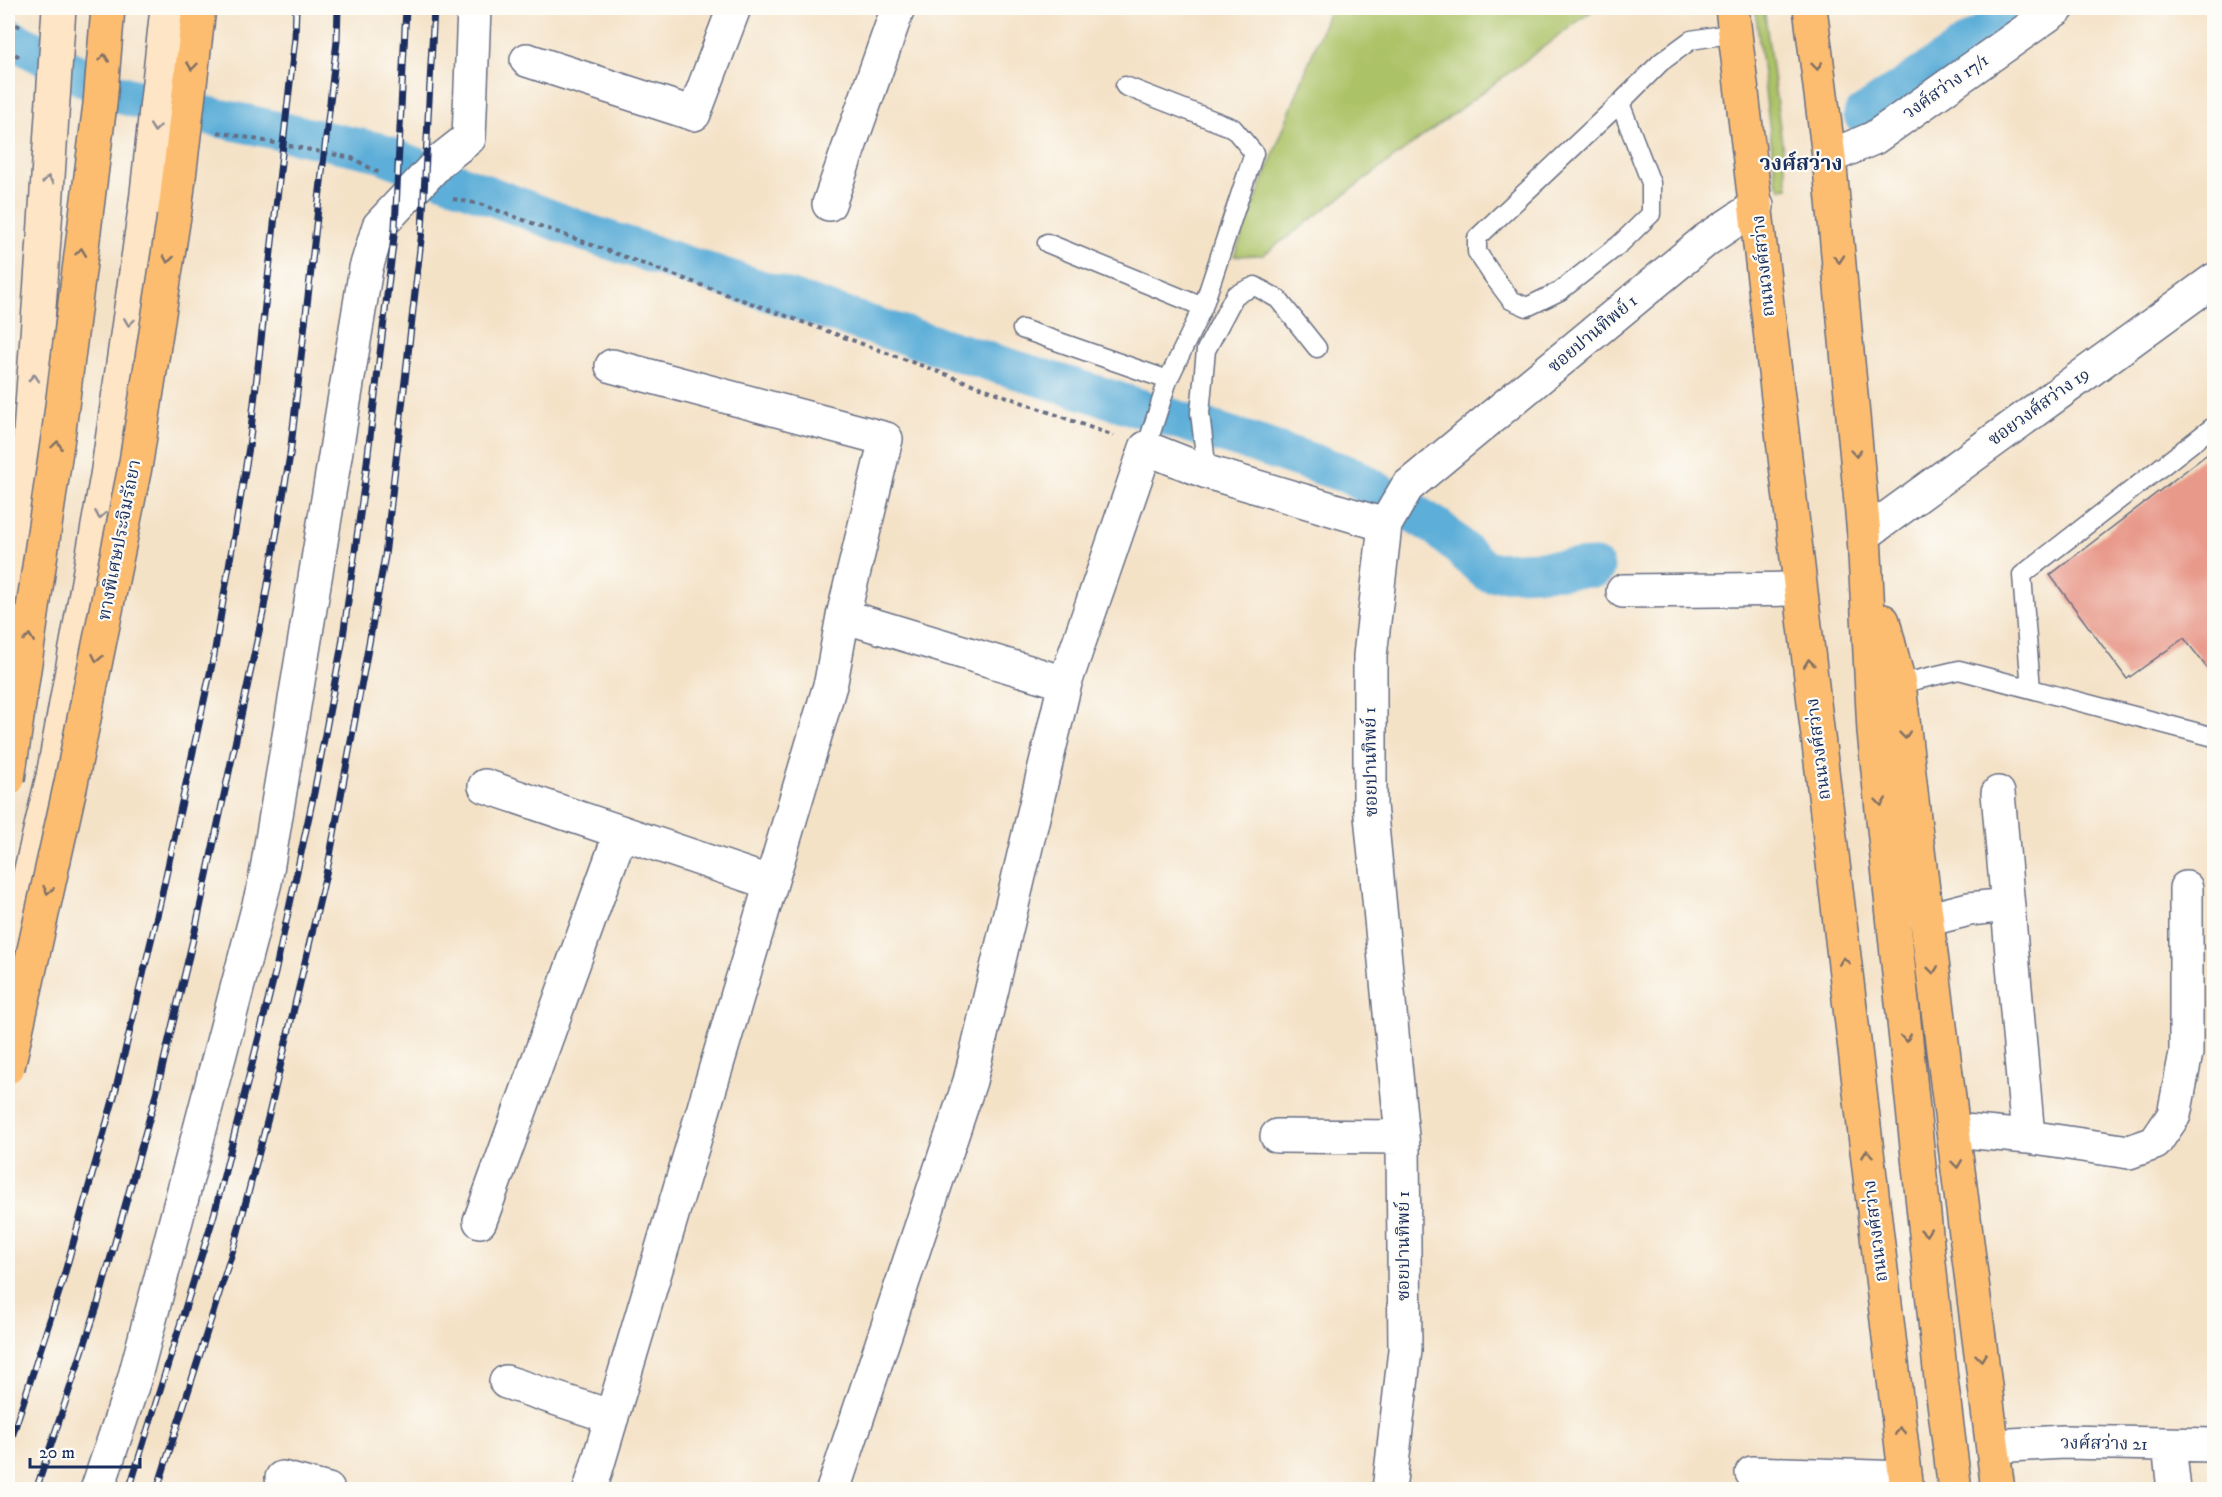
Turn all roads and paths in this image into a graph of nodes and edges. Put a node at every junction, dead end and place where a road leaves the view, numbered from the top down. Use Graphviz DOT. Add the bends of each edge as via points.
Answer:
graph roads {
  1 [pos="58,8"];
  2 [pos="108,8"];
  3 [pos="167,8"];
  4 [pos="199,8"];
  5 [pos="474,8"];
  6 [pos="734,8"];
  7 [pos="898,8"];
  8 [pos="1810,8"];
  9 [pos="2058,8"];
  10 [pos="1734,20"];
  11 [pos="527,60"];
  12 [pos="1125,86"];
  13 [pos="1620,103"];
  14 [pos="1829,157"];
  15 [pos="425,177"];
  16 [pos="829,204"];
  17 [pos="1757,206"];
  18 [pos="1047,243"];
  19 [pos="2214,280"];
  20 [pos="1203,307"];
  21 [pos="1022,329"];
  22 [pos="1317,348"];
  23 [pos="612,366"];
  24 [pos="1168,380"];
  25 [pos="2214,426"];
  26 [pos="1150,436"];
  27 [pos="1205,458"];
  28 [pos="1395,509"];
  29 [pos="1865,545"];
  30 [pos="1800,589"];
  31 [pos="1623,591"];
  32 [pos="843,616"];
  33 [pos="8,624"];
  34 [pos="1065,683"];
  35 [pos="1899,684"];
  36 [pos="2031,689"];
  37 [pos="2214,737"];
  38 [pos="8,779"];
  39 [pos="485,786"];
  40 [pos="1998,793"];
  41 [pos="621,832"];
  42 [pos="771,883"];
  43 [pos="2186,888"];
  44 [pos="2008,905"];
  45 [pos="1926,920"];
  46 [pos="8,967"];
  47 [pos="2200,1053"];
  48 [pos="8,1067"];
  49 [pos="1953,1130"];
  50 [pos="1276,1136"];
  51 [pos="1402,1137"];
  52 [pos="2028,1137"];
  53 [pos="480,1221"];
  54 [pos="506,1382"];
  55 [pos="612,1417"];
  56 [pos="2169,1445"];
  57 [pos="2214,1445"];
  58 [pos="1993,1446"];
  59 [pos="1752,1473"];
  60 [pos="282,1478"];
  61 [pos="1906,1484"];
  62 [pos="97,1490"];
  63 [pos="328,1490"];
  64 [pos="590,1490"];
  65 [pos="833,1490"];
  66 [pos="1389,1490"];
  67 [pos="1955,1490"];
  68 [pos="1998,1490"];
  69 [pos="2175,1490"];
  33 -- 1 [label="main road, one-way, bridge" via="22,545"];
  38 -- 2 [label="main road, one-way, bridge" via="59,430 100,104"];
  3 -- 46 [label="main road, one-way, bridge" via="147,202 107,476 55,765"];
  4 -- 48 [label="main road, ทางพิเศษประจิมรัถยา, one-way, bridge" via="176,203 136,462"];
  5 -- 15 [label="street" via="469,138"];
  6 -- 11 [label="street" via="694,114"];
  7 -- 16 [label="street"];
  8 -- 14 [label="main road, one-way"];
  9 -- 14 [label="street, วงศ์สว่าง 17/1" via="1874,138"];
  10 -- 13 [label="lane" via="1691,39 1660,62"];
  10 -- 17 [label="main road, ถนนวงศ์สว่าง"];
  12 -- 20 [label="lane" via="1233,128 1254,153"];
  13 -- 13 [label="lane" via="1651,183 1651,214 1560,291 1527,307 1511,300 1477,252 1477,238"];
  14 -- 29 [label="main road, one-way"];
  15 -- 26 [label="path" via="480,204"];
  15 -- 62 [label="street" via="379,226 366,268 265,882 134,1380"];
  17 -- 28 [label="street, ซอยปานทิพย์ 1" via="1706,240"];
  17 -- 30 [label="main road, ถนนวงศ์สว่าง"];
  18 -- 20 [label="lane"];
  19 -- 29 [label="street, ซอยวงศ์สว่าง 19"];
  20 -- 24 [label="lane"];
  21 -- 24 [label="lane"];
  22 -- 27 [label="lane" via="1278,299 1255,286 1236,295 1206,350 1200,412"];
  23 -- 32 [label="street" via="886,439"];
  24 -- 26 [label="lane"];
  25 -- 36 [label="lane" via="2022,575"];
  26 -- 27 [label="street"];
  26 -- 34 [label="street"];
  27 -- 28 [label="street"];
  28 -- 51 [label="street, ซอยปานทิพย์ 1" via="1370,656 1370,805"];
  29 -- 35 [label="main road"];
  29 -- 67 [label="main road, one-way" via="1874,732"];
  30 -- 31 [label="street"];
  61 -- 30 [label="main road, ถนนวงศ์สว่าง, one-way"];
  32 -- 34 [label="street"];
  32 -- 42 [label="street" via="831,682"];
  34 -- 65 [label="street" via="970,1080"];
  35 -- 36 [label="lane" via="1959,670"];
  35 -- 45 [label="main road, one-way"];
  36 -- 37 [label="lane"];
  39 -- 41 [label="street"];
  40 -- 44 [label="street"];
  41 -- 42 [label="street"];
  41 -- 53 [label="street"];
  42 -- 55 [label="street"];
  43 -- 47 [label="street"];
  44 -- 45 [label="street" via="1969,909"];
  44 -- 52 [label="street"];
  45 -- 49 [label="main road, one-way"];
  47 -- 52 [label="street" via="2174,1115 2155,1143 2129,1152"];
  49 -- 52 [label="street"];
  49 -- 58 [label="main road, one-way"];
  50 -- 51 [label="street"];
  51 -- 66 [label="street, ซอยปานทิพย์ 1" via="1405,1350"];
  54 -- 55 [label="street"];
  55 -- 64 [label="street"];
  56 -- 57 [label="street, วงศ์สว่าง 21"];
  56 -- 58 [label="street, วงศ์สว่าง 21" via="2063,1442"];
  56 -- 69 [label="street"];
  58 -- 68 [label="main road"];
  59 -- 61 [label="street"];
  60 -- 63 [label="street"];
}
